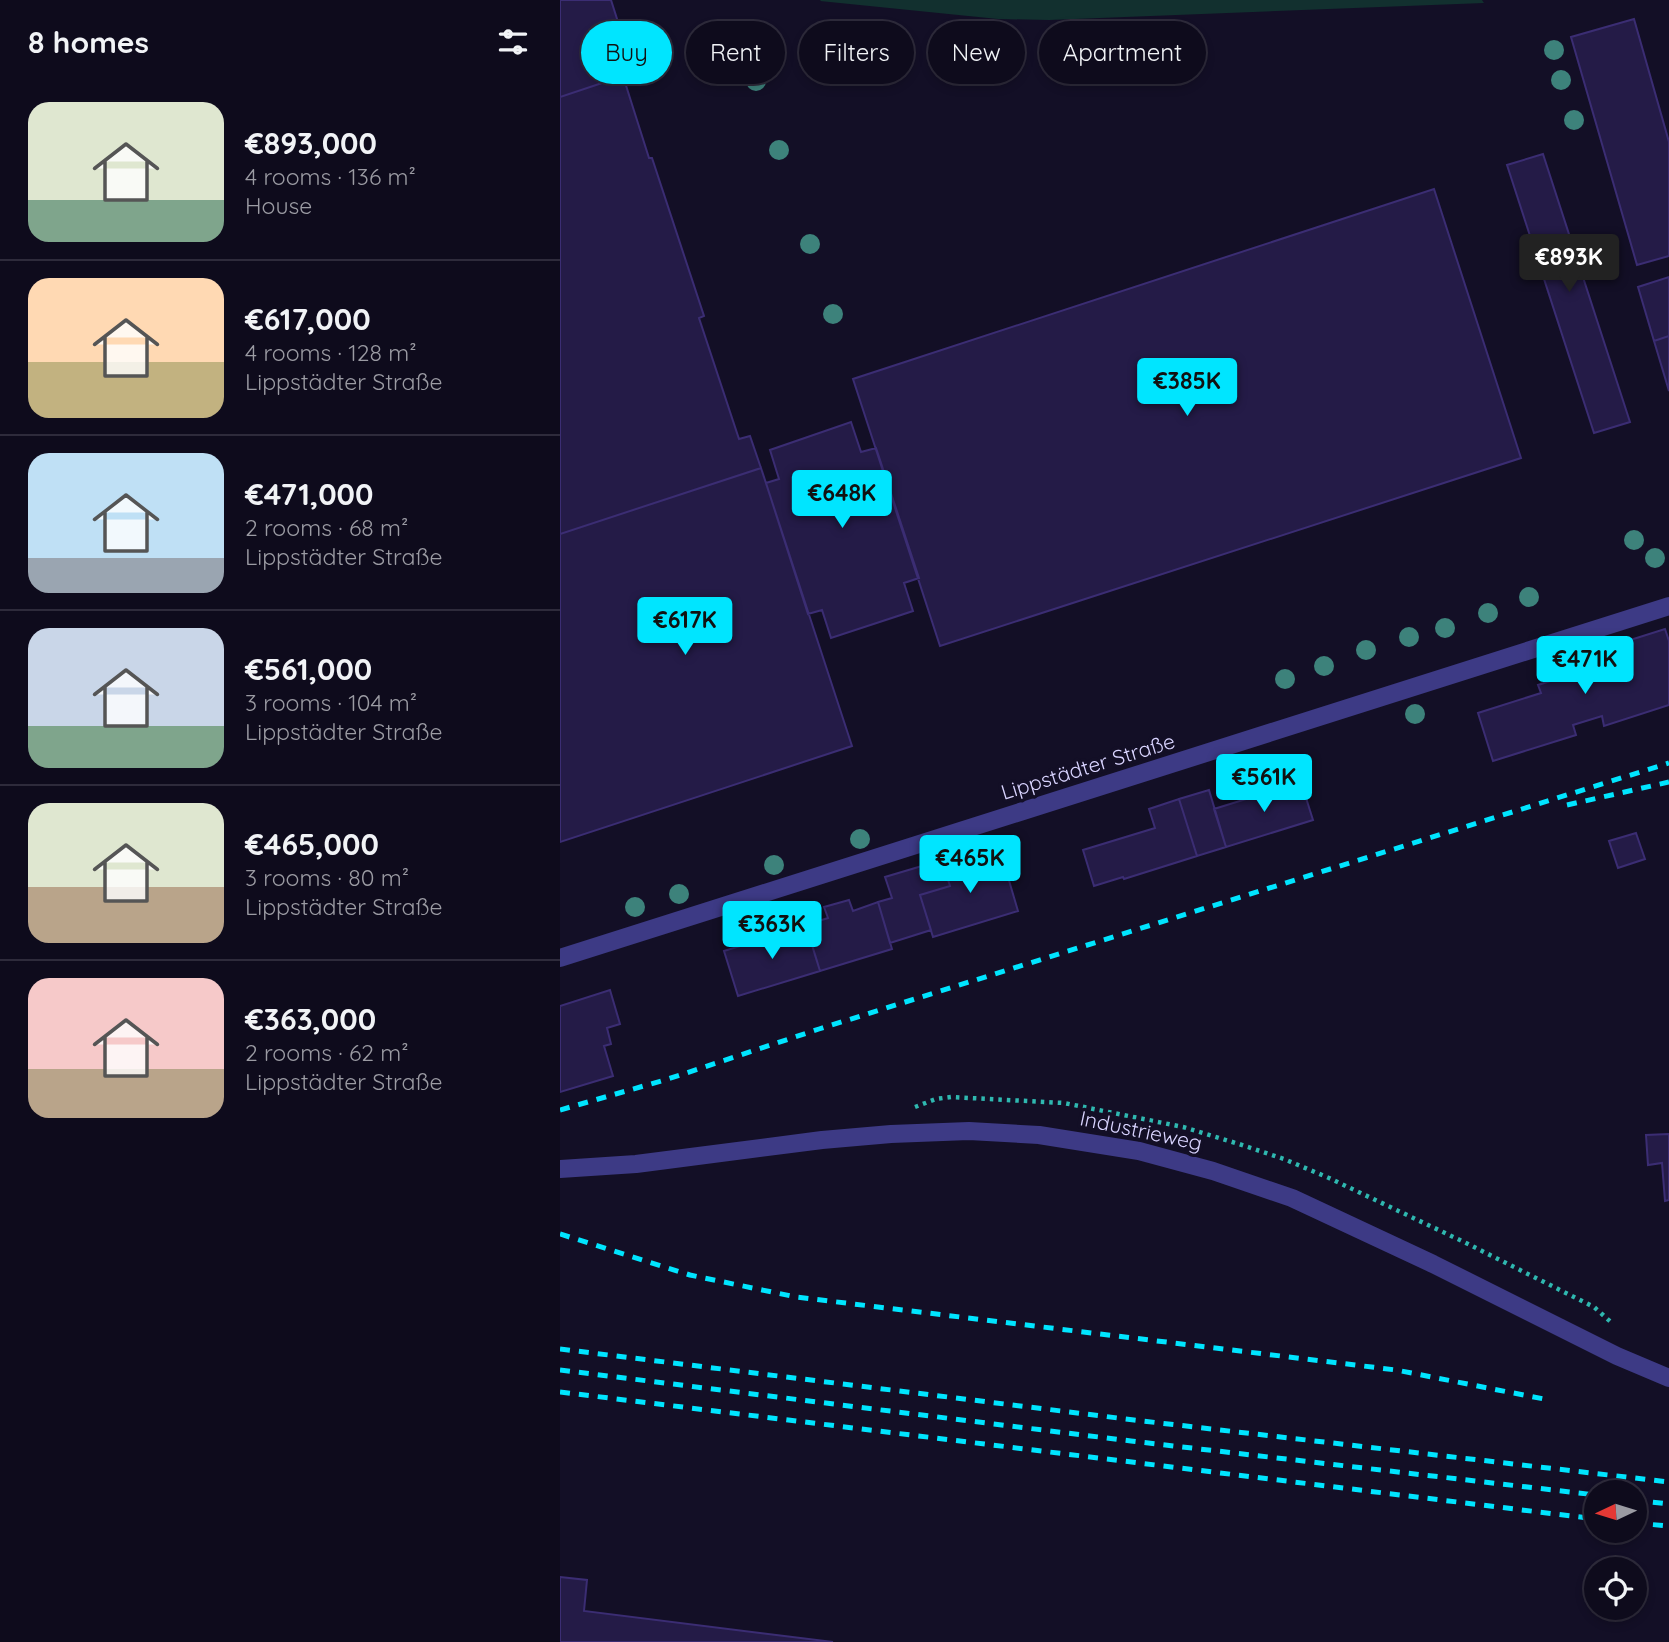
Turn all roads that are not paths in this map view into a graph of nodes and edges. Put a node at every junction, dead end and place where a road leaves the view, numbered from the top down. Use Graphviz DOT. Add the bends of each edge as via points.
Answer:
graph roads {
  1 [pos="1669,606"];
  2 [pos="560,958"];
  3 [pos="560,1169"];
  4 [pos="1669,1378"];
  1 -- 2 [label="street, Lippstädter Straße"];
  3 -- 4 [label="street, Industrieweg" via="891,1133 1039,1135 1139,1151 1292,1198"];
}
